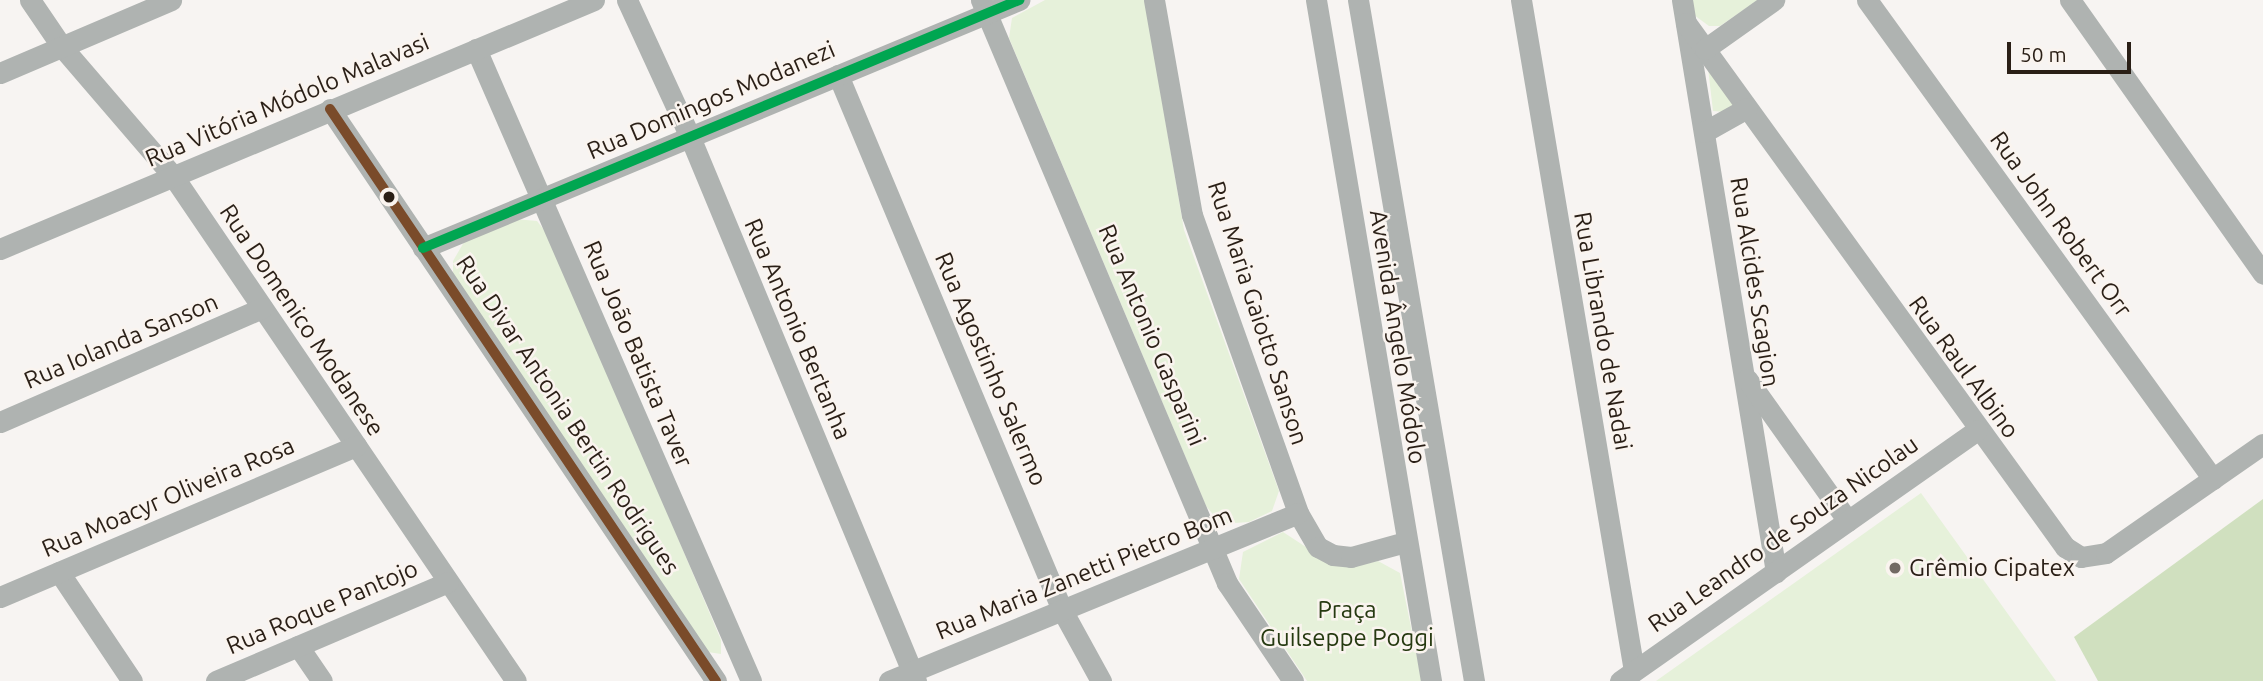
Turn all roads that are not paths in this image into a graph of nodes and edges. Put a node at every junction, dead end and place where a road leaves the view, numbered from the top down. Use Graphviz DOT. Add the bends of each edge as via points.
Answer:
graph roads {
  1 [pos="30,0"];
  2 [pos="171,0"];
  3 [pos="594,0"];
  4 [pos="627,0"];
  5 [pos="1019,0"];
  6 [pos="1154,0"];
  7 [pos="1316,0"];
  8 [pos="1358,0"];
  9 [pos="1521,0"];
  10 [pos="1682,0"];
  11 [pos="1774,0"];
  12 [pos="1867,0"];
  13 [pos="2070,0"];
  14 [pos="984,7"];
  15 [pos="1686,23"];
  16 [pos="62,47"];
  17 [pos="476,49"];
  18 [pos="1705,49"];
  19 [pos="0,72"];
  20 [pos="838,75"];
  21 [pos="1747,108"];
  22 [pos="330,109"];
  23 [pos="1704,132"];
  24 [pos="690,137"];
  25 [pos="173,176"];
  26 [pos="541,199"];
  27 [pos="424,248"];
  28 [pos="0,249"];
  29 [pos="2263,274"];
  30 [pos="262,308"];
  31 [pos="1744,375"];
  32 [pos="0,422"];
  33 [pos="1976,430"];
  34 [pos="2263,444"];
  35 [pos="356,446"];
  36 [pos="2213,479"];
  37 [pos="1298,513"];
  38 [pos="1848,521"];
  39 [pos="1405,542"];
  40 [pos="1213,548"];
  41 [pos="59,572"];
  42 [pos="1776,572"];
  43 [pos="448,582"];
  44 [pos="0,597"];
  45 [pos="1062,610"];
  46 [pos="298,646"];
  47 [pos="738,651"];
  48 [pos="712,676"];
  49 [pos="914,676"];
  50 [pos="1627,676"];
  51 [pos="132,681"];
  52 [pos="216,681"];
  53 [pos="322,681"];
  54 [pos="516,681"];
  55 [pos="751,681"];
  56 [pos="889,681"];
  57 [pos="1101,681"];
  58 [pos="1293,681"];
  59 [pos="1432,681"];
  60 [pos="1474,681"];
  1 -- 16 [label="street, Rua Domenico Modanese"];
  2 -- 16 [label="street"];
  3 -- 17 [label="street, Rua Vitória Módolo Malavasi"];
  4 -- 24 [label="street, Rua Antonio Bertanha"];
  5 -- 14 [label="street, Rua Domingos Modanezi"];
  6 -- 37 [label="street, Rua Maria Gaiotto Sanson" via="1192,215"];
  7 -- 39 [label="street, Avenida Ângelo Módolo"];
  8 -- 60 [label="street, Avenida Ângelo Módolo"];
  9 -- 50 [label="street, Rua Librando de Nadai"];
  10 -- 15 [label="street, Rua Alcides Scagion"];
  11 -- 18 [label="street"];
  12 -- 36 [label="street, Rua John Robert Orr"];
  13 -- 29 [label="street"];
  14 -- 20 [label="street, Rua Domingos Modanezi"];
  14 -- 40 [label="street, Rua Antonio Gasparini"];
  15 -- 18 [label="street, Rua Raul Albino"];
  15 -- 23 [label="street, Rua Alcides Scagion"];
  16 -- 19 [label="street"];
  16 -- 25 [label="street, Rua Domenico Modanese"];
  17 -- 22 [label="street, Rua Vitória Módolo Malavasi"];
  17 -- 26 [label="street, Rua João Batista Taver"];
  18 -- 21 [label="street, Rua Raul Albino"];
  20 -- 24 [label="street, Rua Domingos Modanezi"];
  20 -- 45 [label="street, Rua Agostinho Salermo"];
  21 -- 23 [label="street"];
  21 -- 33 [label="street, Rua Raul Albino"];
  22 -- 25 [label="street, Rua Vitória Módolo Malavasi"];
  22 -- 27 [label="street, Rua Divar Antonia Bertin Rodrigues"];
  23 -- 31 [label="street, Rua Alcides Scagion"];
  24 -- 26 [label="street, Rua Domingos Modanezi"];
  24 -- 49 [label="street, Rua Antonio Bertanha"];
  25 -- 28 [label="street, Rua Vitória Módolo Malavasi"];
  25 -- 30 [label="street, Rua Domenico Modanese"];
  26 -- 27 [label="street, Rua Domingos Modanezi"];
  26 -- 47 [label="street, Rua João Batista Taver"];
  27 -- 48 [label="street, Rua Divar Antonia Bertin Rodrigues"];
  30 -- 32 [label="street, Rua Iolanda Sanson"];
  30 -- 35 [label="street, Rua Domenico Modanese"];
  31 -- 38 [label="street"];
  31 -- 42 [label="street, Rua Alcides Scagion"];
  33 -- 36 [label="street, Rua Raul Albino" via="2064,547 2081,556 2106,553"];
  33 -- 38 [label="street, Rua Leandro de Souza Nicolau"];
  34 -- 36 [label="street, Rua Raul Albino"];
  35 -- 41 [label="street, Rua Moacyr Oliveira Rosa"];
  35 -- 43 [label="street, Rua Domenico Modanese"];
  37 -- 39 [label="street, Rua Maria Gaiotto Sanson" via="1318,547 1333,555 1351,557"];
  37 -- 40 [label="street, Rua Maria Zanetti Pietro Bom"];
  38 -- 42 [label="street, Rua Leandro de Souza Nicolau"];
  39 -- 59 [label="street, Avenida Ângelo Módolo"];
  40 -- 45 [label="street, Rua Maria Zanetti Pietro Bom"];
  40 -- 58 [label="street, Rua Antonio Gasparini" via="1227,583"];
  41 -- 44 [label="street, Rua Moacyr Oliveira Rosa"];
  41 -- 51 [label="street"];
  42 -- 50 [label="street, Rua Leandro de Souza Nicolau"];
  43 -- 46 [label="street, Rua Roque Pantojo"];
  43 -- 54 [label="street, Rua Domenico Modanese"];
  45 -- 49 [label="street, Rua Maria Zanetti Pietro Bom"];
  45 -- 57 [label="street, Rua Agostinho Salermo"];
  46 -- 52 [label="street, Rua Roque Pantojo"];
  46 -- 53 [label="street"];
  47 -- 48 [label="street"];
  47 -- 55 [label="street, Rua João Batista Taver"];
  49 -- 56 [label="street, Rua Maria Zanetti Pietro Bom"];
}
